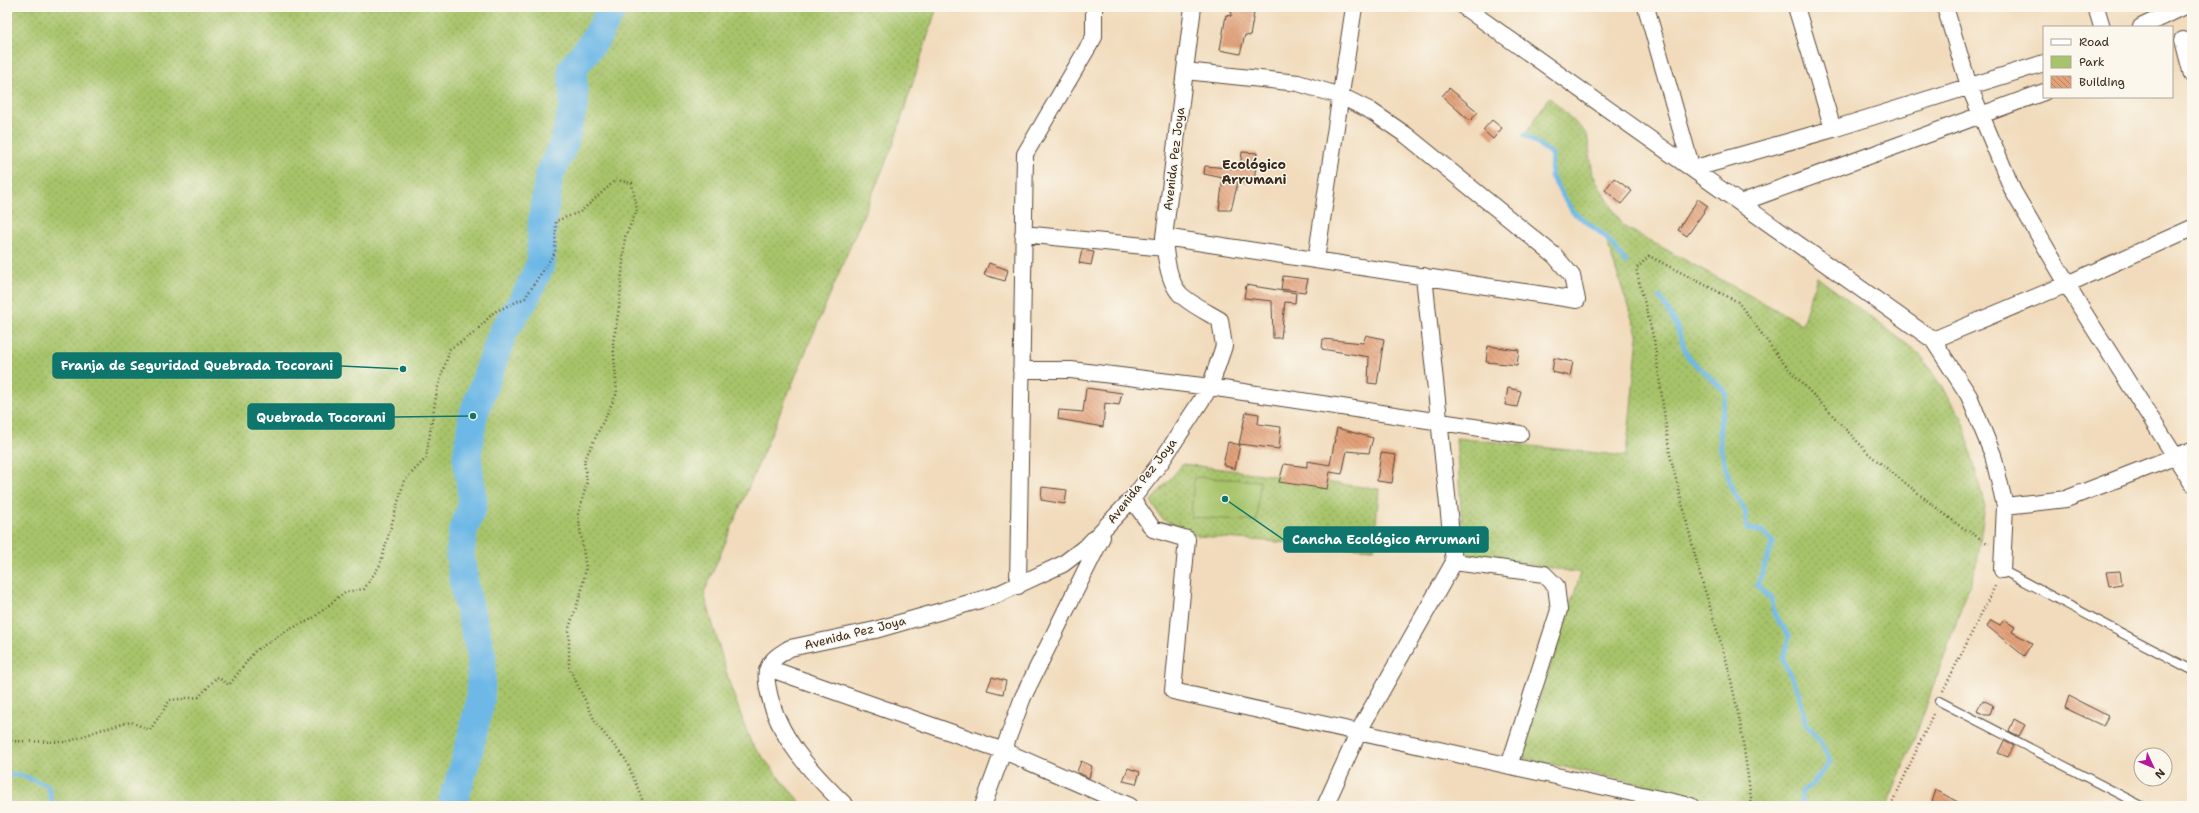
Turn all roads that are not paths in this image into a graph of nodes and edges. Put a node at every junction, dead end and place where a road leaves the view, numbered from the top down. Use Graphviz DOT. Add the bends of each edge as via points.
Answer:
graph roads {
  1 [pos="1094,7"];
  2 [pos="1193,7"];
  3 [pos="1354,7"];
  4 [pos="1464,7"];
  5 [pos="1646,7"];
  6 [pos="1796,7"];
  7 [pos="1945,7"];
  8 [pos="2096,7"];
  9 [pos="2184,7"];
  10 [pos="2102,26"];
  11 [pos="2143,26"];
  12 [pos="2182,40"];
  13 [pos="2043,63"];
  14 [pos="1185,71"];
  15 [pos="2192,75"];
  16 [pos="1969,86"];
  17 [pos="2043,92"];
  18 [pos="1341,96"];
  19 [pos="1981,116"];
  20 [pos="1833,129"];
  21 [pos="1692,169"];
  22 [pos="1740,203"];
  23 [pos="2192,228"];
  24 [pos="1023,234"];
  25 [pos="1165,242"];
  26 [pos="1316,260"];
  27 [pos="1424,276"];
  28 [pos="2067,284"];
  29 [pos="1933,340"];
  30 [pos="1021,370"];
  31 [pos="1210,387"];
  32 [pos="1438,421"];
  33 [pos="1520,434"];
  34 [pos="2192,450"];
  35 [pos="2176,456"];
  36 [pos="2192,483"];
  37 [pos="1132,499"];
  38 [pos="2005,506"];
  39 [pos="1107,527"];
  40 [pos="1454,562"];
  41 [pos="2002,570"];
  42 [pos="1018,586"];
  43 [pos="768,668"];
  44 [pos="2192,670"];
  45 [pos="1939,701"];
  46 [pos="1358,732"];
  47 [pos="1004,751"];
  48 [pos="1509,766"];
  49 [pos="846,806"];
  50 [pos="982,806"];
  51 [pos="1130,806"];
  52 [pos="1325,806"];
  53 [pos="1691,806"];
  54 [pos="2142,806"];
  1 -- 24 [label="street" via="1094,37 1025,154"];
  2 -- 14 [label="street, Avenida Pez Joya"];
  3 -- 18 [label="street"];
  4 -- 21 [label="street"];
  5 -- 21 [label="street"];
  6 -- 20 [label="street"];
  7 -- 16 [label="street"];
  8 -- 10 [label="street"];
  9 -- 11 [label="street"];
  12 -- 15 [label="street"];
  13 -- 16 [label="street"];
  14 -- 18 [label="street" via="1298,83"];
  14 -- 25 [label="street, Avenida Pez Joya"];
  16 -- 19 [label="street"];
  16 -- 20 [label="street"];
  17 -- 19 [label="street"];
  18 -- 26 [label="street"];
  18 -- 27 [label="street" via="1371,111 1406,135 1555,256 1572,276 1578,300"];
  19 -- 22 [label="street"];
  19 -- 28 [label="street" via="2012,191"];
  20 -- 21 [label="street"];
  21 -- 22 [label="street"];
  22 -- 29 [label="street"];
  23 -- 28 [label="street"];
  24 -- 25 [label="street"];
  24 -- 30 [label="street"];
  25 -- 26 [label="street"];
  25 -- 31 [label="street, Avenida Pez Joya" via="1166,264 1179,293 1220,320 1224,346"];
  26 -- 27 [label="street"];
  27 -- 32 [label="street"];
  28 -- 29 [label="street"];
  28 -- 35 [label="street"];
  29 -- 38 [label="street" via="1970,396 1993,455"];
  30 -- 31 [label="street" via="1071,370"];
  30 -- 42 [label="street"];
  31 -- 32 [label="street"];
  31 -- 37 [label="street, Avenida Pez Joya" via="1161,462"];
  32 -- 33 [label="street"];
  32 -- 40 [label="street"];
  34 -- 35 [label="street"];
  35 -- 36 [label="street"];
  35 -- 38 [label="street" via="2066,499"];
  37 -- 39 [label="street, Avenida Pez Joya"];
  37 -- 46 [label="street" via="1153,529 1187,539 1173,691"];
  38 -- 41 [label="street"];
  39 -- 42 [label="street, Avenida Pez Joya" via="1063,564"];
  39 -- 47 [label="street" via="1023,697"];
  40 -- 46 [label="street"];
  40 -- 48 [label="street" via="1544,574 1556,586 1559,610"];
  41 -- 44 [label="lane"];
  42 -- 43 [label="street, Avenida Pez Joya" via="994,596 875,630 790,648 778,655"];
  43 -- 47 [label="street"];
  43 -- 49 [label="street" via="767,681 771,704 783,730 801,758"];
  45 -- 54 [label="lane"];
  46 -- 48 [label="street"];
  46 -- 52 [label="street"];
  47 -- 50 [label="street"];
  47 -- 51 [label="street"];
  48 -- 53 [label="street"];
}
